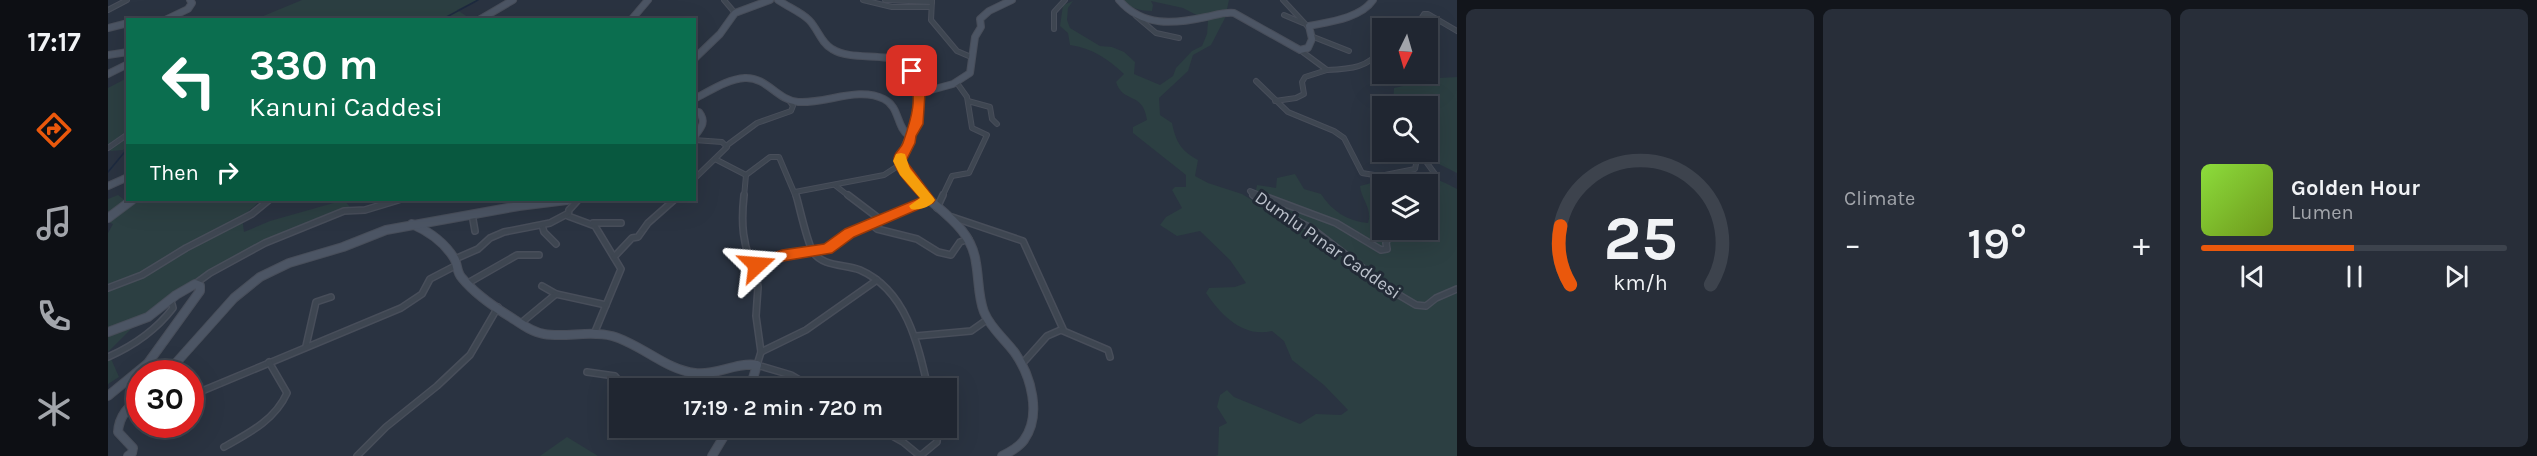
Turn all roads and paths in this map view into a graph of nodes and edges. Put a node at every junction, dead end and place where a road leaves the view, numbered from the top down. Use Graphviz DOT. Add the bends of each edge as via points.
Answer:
graph roads {
  1 [pos="127,0"];
  2 [pos="190,0"];
  3 [pos="513,0"];
  4 [pos="648,0"];
  5 [pos="724,0"];
  6 [pos="770,0"];
  7 [pos="778,0"];
  8 [pos="863,0"];
  9 [pos="885,0"];
  10 [pos="938,0"];
  11 [pos="1010,0"];
  12 [pos="1065,0"];
  13 [pos="1119,0"];
  14 [pos="1373,0"];
  15 [pos="1286,2"];
  16 [pos="932,3"];
  17 [pos="108,10"];
  18 [pos="735,13"];
  19 [pos="1284,15"];
  20 [pos="1136,16"];
  21 [pos="169,18"];
  22 [pos="482,18"];
  23 [pos="633,18"];
  24 [pos="1421,18"];
  25 [pos="1435,18"];
  26 [pos="1438,20"];
  27 [pos="126,24"];
  28 [pos="1307,26"];
  29 [pos="108,28"];
  30 [pos="1054,29"];
  31 [pos="1457,31"];
  32 [pos="1311,36"];
  33 [pos="1179,38"];
  34 [pos="1300,50"];
  35 [pos="1349,51"];
  36 [pos="126,52"];
  37 [pos="108,55"];
  38 [pos="696,57"];
  39 [pos="971,57"];
  40 [pos="1372,62"];
  41 [pos="126,65"];
  42 [pos="1327,70"];
  43 [pos="108,74"];
  44 [pos="1256,81"];
  45 [pos="957,83"];
  46 [pos="920,93"];
  47 [pos="696,98"];
  48 [pos="789,100"];
  49 [pos="968,100"];
  50 [pos="1275,101"];
  51 [pos="696,112"];
  52 [pos="997,124"];
  53 [pos="126,135"];
  54 [pos="696,135"];
  55 [pos="909,136"];
  56 [pos="696,138"];
  57 [pos="726,146"];
  58 [pos="108,148"];
  59 [pos="715,159"];
  60 [pos="1415,162"];
  61 [pos="901,164"];
  62 [pos="746,175"];
  63 [pos="696,177"];
  64 [pos="126,178"];
  65 [pos="108,186"];
  66 [pos="836,186"];
  67 [pos="795,192"];
  68 [pos="928,200"];
  69 [pos="131,201"];
  70 [pos="268,201"];
  71 [pos="395,201"];
  72 [pos="560,201"];
  73 [pos="577,201"];
  74 [pos="673,201"];
  75 [pos="937,208"];
  76 [pos="472,214"];
  77 [pos="567,214"];
  78 [pos="944,214"];
  79 [pos="108,218"];
  80 [pos="590,223"];
  81 [pos="621,223"];
  82 [pos="412,224"];
  83 [pos="542,225"];
  84 [pos="872,225"];
  85 [pos="475,231"];
  86 [pos="969,240"];
  87 [pos="1387,240"];
  88 [pos="556,244"];
  89 [pos="813,252"];
  90 [pos="538,255"];
  91 [pos="614,256"];
  92 [pos="455,262"];
  93 [pos="755,270"];
  94 [pos="877,280"];
  95 [pos="468,283"];
  96 [pos="195,284"];
  97 [pos="542,286"];
  98 [pos="108,288"];
  99 [pos="1457,289"];
  100 [pos="556,294"];
  101 [pos="331,297"];
  102 [pos="167,302"];
  103 [pos="606,305"];
  104 [pos="498,307"];
  105 [pos="988,319"];
  106 [pos="521,324"];
  107 [pos="1061,330"];
  108 [pos="108,332"];
  109 [pos="594,334"];
  110 [pos="916,336"];
  111 [pos="306,346"];
  112 [pos="761,352"];
  113 [pos="108,357"];
  114 [pos="1110,357"];
  115 [pos="179,360"];
  116 [pos="269,362"];
  117 [pos="757,364"];
  118 [pos="1022,364"];
  119 [pos="587,372"];
  120 [pos="700,374"];
  121 [pos="618,378"];
  122 [pos="695,378"];
  123 [pos="753,378"];
  124 [pos="796,378"];
  125 [pos="926,378"];
  126 [pos="204,390"];
  127 [pos="108,396"];
  128 [pos="126,408"];
  129 [pos="723,438"];
  130 [pos="896,438"];
  131 [pos="940,438"];
  132 [pos="224,447"];
  133 [pos="128,456"];
  134 [pos="357,456"];
  135 [pos="712,456"];
  136 [pos="920,456"];
  137 [pos="1002,456"];
  1 -- 17 [label="street"];
  2 -- 21 [label="street" via="188,9"];
  3 -- 22 [label="street"];
  4 -- 23 [label="street"];
  5 -- 18 [label="street"];
  6 -- 18 [label="street"];
  7 -- 46 [label="street" via="810,22 835,51 880,54 902,63 912,71"];
  8 -- 16 [label="street" via="892,7"];
  9 -- 16 [label="street"];
  10 -- 16 [label="street"];
  11 -- 39 [label="street" via="980,19"];
  12 -- 30 [label="street" via="1053,12"];
  13 -- 20 [label="street" via="1125,10"];
  14 -- 28 [label="street" via="1366,9"];
  15 -- 28 [label="street"];
  16 -- 39 [label="street" via="931,20 957,51"];
  18 -- 38 [label="street"];
  19 -- 28 [label="street"];
  20 -- 33 [label="street" via="1156,33"];
  20 -- 34 [label="street" via="1166,23 1227,12"];
  24 -- 25 [label="street" via="1424,14"];
  26 -- 31 [label="street"];
  27 -- 29 [label="street"];
  28 -- 32 [label="street"];
  32 -- 34 [label="street" via="1308,48"];
  32 -- 35 [label="street"];
  34 -- 42 [label="street"];
  36 -- 37 [label="street"];
  39 -- 45 [label="street" via="970,73"];
  40 -- 42 [label="street" via="1359,68"];
  41 -- 43 [label="street"];
  42 -- 50 [label="street" via="1305,77 1304,94"];
  44 -- 50 [label="street"];
  45 -- 46 [label="street"];
  45 -- 49 [label="street"];
  46 -- 55 [label="street" via="917,124"];
  47 -- 48 [label="street" via="731,81 752,78"];
  48 -- 55 [label="street" via="816,102 879,95 895,106 903,132"];
  48 -- 57 [label="street" via="791,111 757,123"];
  49 -- 52 [label="street" via="990,107"];
  49 -- 75 [label="street" via="972,128 987,135 969,173 952,176"];
  50 -- 60 [label="street" via="1288,112 1346,139 1352,160 1362,173 1380,176 1415,169"];
  51 -- 54 [label="street" via="703,117"];
  53 -- 58 [label="street"];
  55 -- 61 [label="street"];
  56 -- 57 [label="street"];
  57 -- 59 [label="street"];
  59 -- 62 [label="street"];
  59 -- 63 [label="street"];
  61 -- 66 [label="street" via="884,175"];
  61 -- 68 [label="street"];
  62 -- 67 [label="street" via="770,156 779,157"];
  62 -- 93 [label="street" via="743,246"];
  64 -- 65 [label="street"];
  66 -- 67 [label="street"];
  66 -- 84 [label="street" via="881,220"];
  67 -- 89 [label="street"];
  68 -- 75 [label="street"];
  68 -- 84 [label="street"];
  69 -- 79 [label="street"];
  70 -- 98 [label="street" via="252,214 142,275"];
  71 -- 96 [label="street" via="365,210 344,211 265,243"];
  72 -- 76 [label="street"];
  73 -- 77 [label="street"];
  74 -- 91 [label="street" via="639,237 632,238"];
  75 -- 78 [label="street"];
  76 -- 82 [label="street"];
  76 -- 85 [label="street"];
  77 -- 80 [label="street" via="576,222"];
  77 -- 83 [label="street"];
  78 -- 86 [label="street"];
  78 -- 107 [label="street" via="1023,241 1063,325"];
  80 -- 81 [label="street"];
  80 -- 91 [label="street"];
  82 -- 92 [label="street" via="430,232"];
  82 -- 115 [label="street" via="289,262 260,277 234,298"];
  83 -- 88 [label="street"];
  83 -- 92 [label="street" via="504,232"];
  84 -- 86 [label="street" via="885,234 915,238 945,256 951,255 960,242"];
  84 -- 89 [label="street" via="849,233 827,249"];
  86 -- 105 [label="street" via="981,304"];
  87 -- 99 [label="street, Dumlu Pınar Caddesi" via="1387,249 1381,249 1336,224 1250,191 1270,207 1311,228 1416,305 1426,306"];
  89 -- 93 [label="street" via="765,261"];
  89 -- 94 [label="street" via="823,261 860,270"];
  90 -- 95 [label="street" via="517,255"];
  91 -- 103 [label="street" via="621,273"];
  92 -- 95 [label="street"];
  92 -- 111 [label="street" via="430,279 422,294 401,309"];
  93 -- 112 [label="street"];
  94 -- 110 [label="street" via="890,290"];
  94 -- 112 [label="street" via="806,330"];
  95 -- 104 [label="street"];
  96 -- 102 [label="street"];
  96 -- 127 [label="street" via="200,291 157,353"];
  97 -- 100 [label="street"];
  100 -- 103 [label="street"];
  100 -- 106 [label="street"];
  101 -- 111 [label="street" via="315,302"];
  102 -- 108 [label="street" via="148,317"];
  102 -- 113 [label="street" via="173,308 161,321"];
  103 -- 109 [label="street"];
  104 -- 106 [label="street"];
  104 -- 134 [label="street" via="470,355"];
  105 -- 110 [label="street" via="971,331"];
  105 -- 118 [label="street"];
  106 -- 109 [label="street" via="545,334"];
  107 -- 114 [label="street" via="1108,350"];
  107 -- 118 [label="street" via="1047,336"];
  109 -- 120 [label="street" via="639,346 676,367"];
  110 -- 125 [label="street"];
  111 -- 116 [label="street"];
  112 -- 117 [label="street"];
  116 -- 126 [label="street"];
  116 -- 132 [label="street" via="287,393 284,402 276,413"];
  117 -- 120 [label="street" via="746,362"];
  117 -- 123 [label="street"];
  117 -- 124 [label="street"];
  118 -- 137 [label="street" via="1034,404 1031,426 1024,441"];
  119 -- 121 [label="street"];
  120 -- 122 [label="street"];
  128 -- 133 [label="street" via="117,432 133,448"];
  129 -- 135 [label="street"];
  130 -- 136 [label="street"];
  131 -- 136 [label="street"];
}
